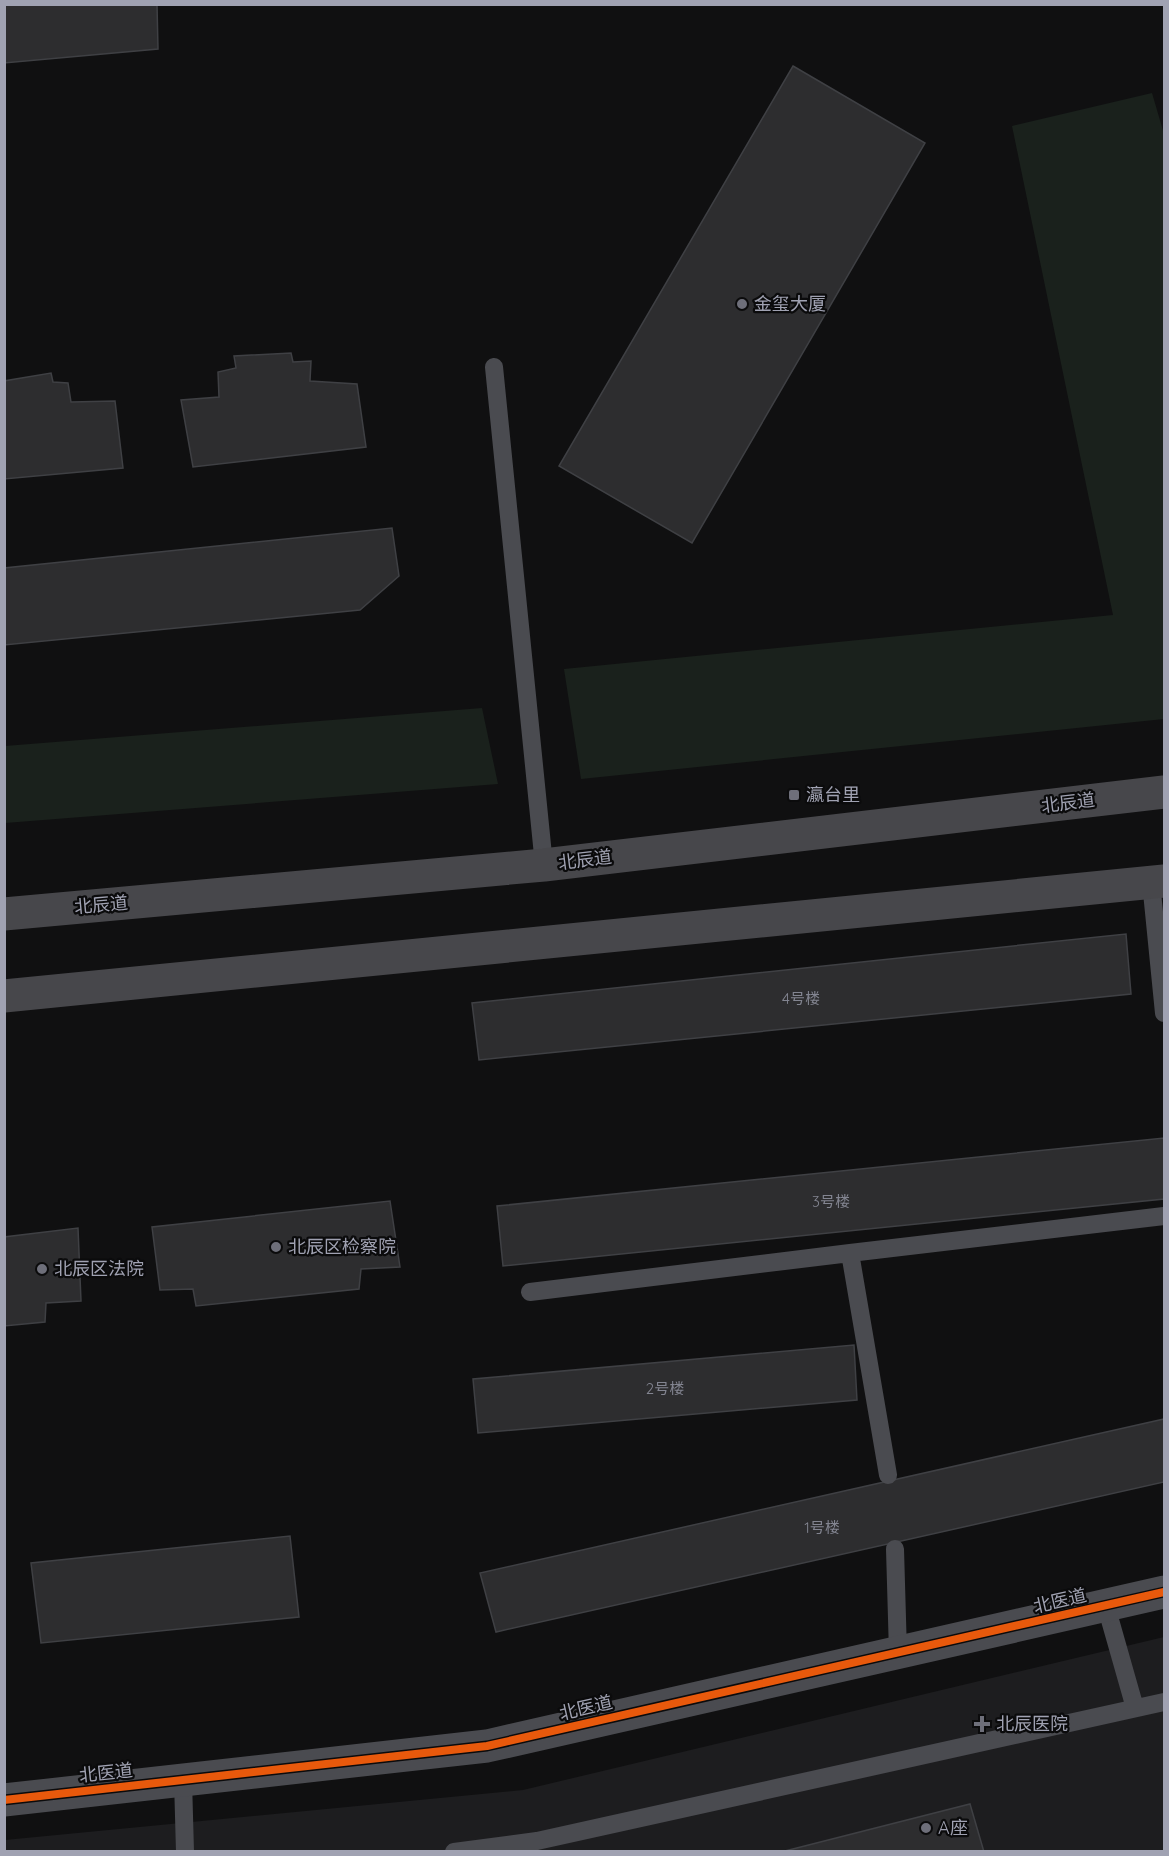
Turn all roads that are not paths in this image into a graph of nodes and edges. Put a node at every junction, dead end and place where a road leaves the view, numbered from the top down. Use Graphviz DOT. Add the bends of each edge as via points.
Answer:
graph roads {
  1 [pos="494,368"];
  2 [pos="1164,792"];
  3 [pos="544,865"];
  4 [pos="1158,882"];
  5 [pos="4,914"];
  6 [pos="4,996"];
  7 [pos="1164,1013"];
  8 [pos="1164,1216"];
  9 [pos="850,1253"];
  10 [pos="530,1292"];
  11 [pos="888,1475"];
  12 [pos="895,1549"];
  13 [pos="1164,1592"];
  14 [pos="1106,1606"];
  15 [pos="898,1653"];
  16 [pos="1164,1702"];
  17 [pos="1135,1708"];
  18 [pos="183,1780"];
  19 [pos="4,1800"];
  20 [pos="185,1851"];
  21 [pos="454,1851"];
  1 -- 3 [label="lane"];
  2 -- 3 [label="main road, 北辰道"];
  3 -- 5 [label="main road, 北辰道"];
  4 -- 6 [label="main road"];
  4 -- 7 [label="lane"];
  8 -- 9 [label="lane"];
  9 -- 10 [label="lane"];
  9 -- 11 [label="lane"];
  12 -- 15 [label="lane"];
  13 -- 14 [label="street, 北医道"];
  14 -- 15 [label="street, 北医道"];
  14 -- 17 [label="lane"];
  15 -- 18 [label="street, 北医道" via="487,1746"];
  16 -- 17 [label="lane"];
  17 -- 21 [label="lane" via="537,1841"];
  18 -- 19 [label="street, 北医道"];
  18 -- 20 [label="lane"];
}
